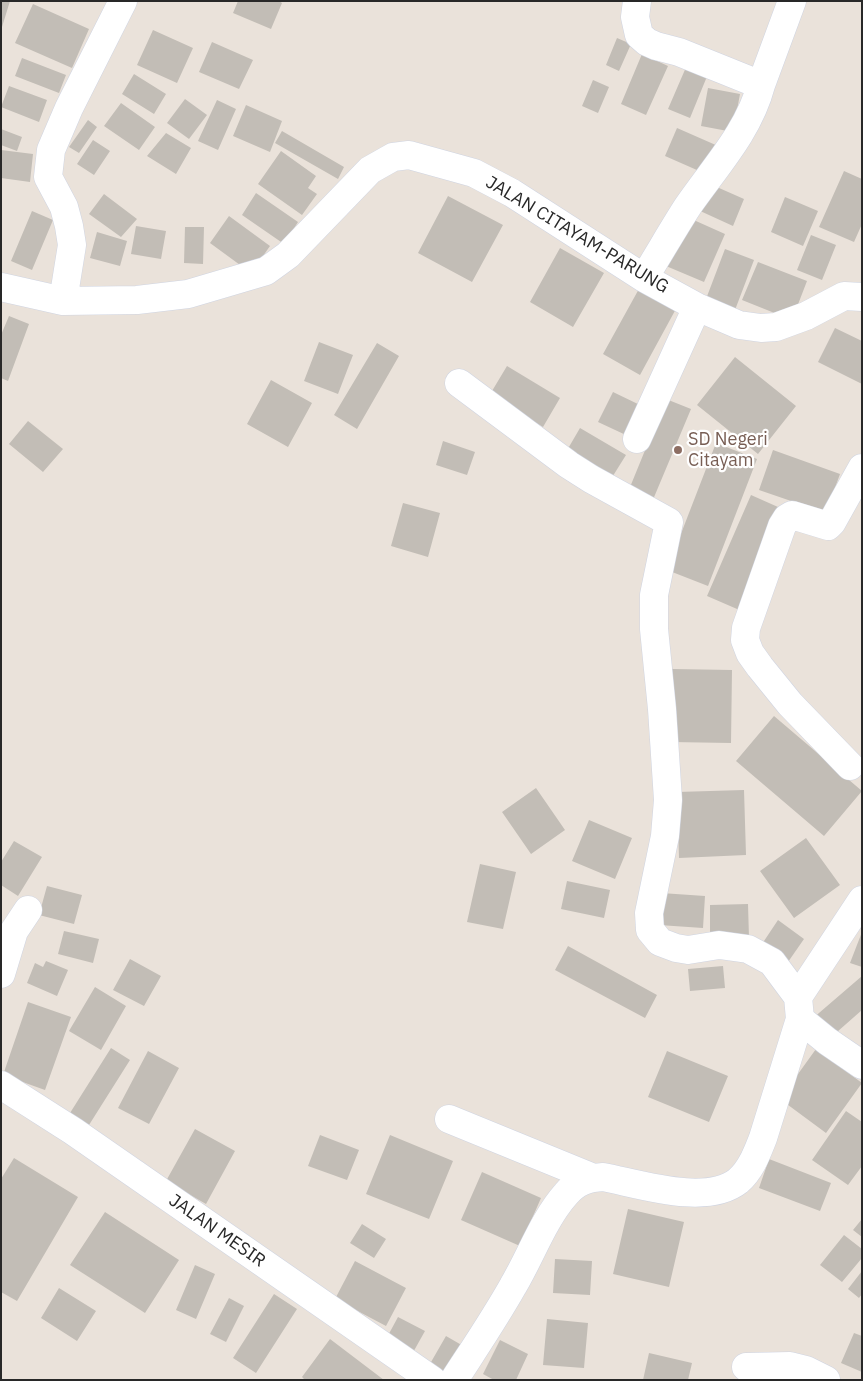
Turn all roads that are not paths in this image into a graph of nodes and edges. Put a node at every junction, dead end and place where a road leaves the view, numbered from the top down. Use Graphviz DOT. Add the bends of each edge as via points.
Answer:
graph roads {
  1 [pos="123,1"];
  2 [pos="637,1"];
  3 [pos="792,1"];
  4 [pos="761,85"];
  5 [pos="644,278"];
  6 [pos="1,287"];
  7 [pos="862,297"];
  8 [pos="63,302"];
  9 [pos="697,307"];
  10 [pos="459,383"];
  11 [pos="637,439"];
  12 [pos="862,468"];
  13 [pos="850,766"];
  14 [pos="862,900"];
  15 [pos="28,910"];
  16 [pos="1,974"];
  17 [pos="799,1008"];
  18 [pos="862,1065"];
  19 [pos="1,1085"];
  20 [pos="449,1119"];
  21 [pos="591,1177"];
  22 [pos="746,1367"];
  23 [pos="432,1380"];
  24 [pos="454,1380"];
  25 [pos="826,1380"];
  1 -- 8 [label="street" via="51,150 48,177 64,208 72,246"];
  2 -- 4 [label="street" via="635,18 639,35 647,42"];
  3 -- 4 [label="street"];
  4 -- 5 [label="street" via="742,129"];
  5 -- 8 [label="street, JALAN CITAYAM-PARUNG" via="512,193 474,173 409,155 393,157 370,170 288,255 266,271 188,294 137,300"];
  5 -- 9 [label="street, JALAN CITAYAM-PARUNG"];
  6 -- 8 [label="street, JALAN CITAYAM-PARUNG"];
  7 -- 9 [label="street, JALAN CITAYAM-PARUNG" via="844,296 806,316 776,327 761,328 739,325"];
  9 -- 11 [label="street"];
  10 -- 17 [label="street" via="569,465 669,522 654,595 668,800 665,836 649,913 650,930 660,942 676,948 688,950 719,945 748,949 772,962"];
  12 -- 13 [label="street" via="828,526 792,515 787,518 749,619 745,640 750,653 790,704"];
  14 -- 17 [label="street"];
  15 -- 16 [label="street" via="14,930"];
  17 -- 18 [label="street" via="827,1041"];
  17 -- 21 [label="street" via="763,1138 748,1170 738,1181 718,1191 702,1194"];
  19 -- 23 [label="street, JALAN MESIR" via="73,1131"];
  20 -- 21 [label="street"];
  21 -- 24 [label="street" via="578,1183 556,1207 514,1286"];
  22 -- 25 [label="street" via="790,1366"];
}
